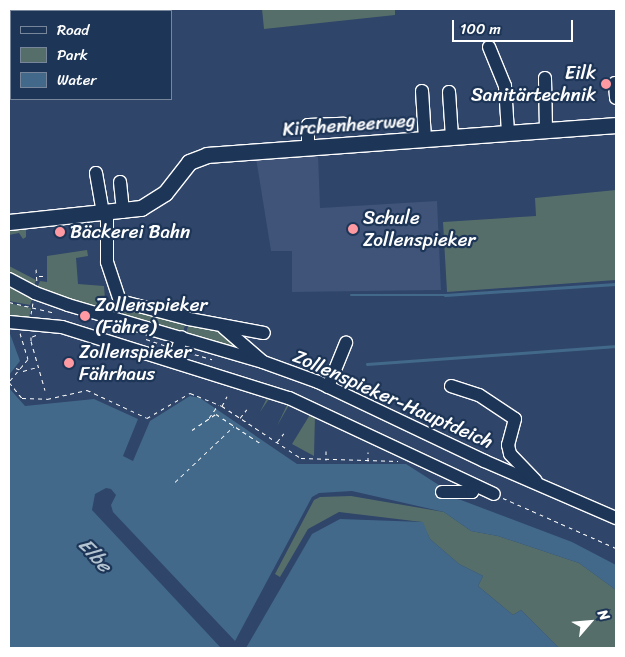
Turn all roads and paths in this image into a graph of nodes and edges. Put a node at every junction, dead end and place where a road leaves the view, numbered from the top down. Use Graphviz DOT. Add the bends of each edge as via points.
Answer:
graph roads {
  1 [pos="489,47"];
  2 [pos="545,78"];
  3 [pos="615,83"];
  4 [pos="422,91"];
  5 [pos="449,92"];
  6 [pos="616,98"];
  7 [pos="344,124"];
  8 [pos="616,125"];
  9 [pos="546,130"];
  10 [pos="508,133"];
  11 [pos="452,137"];
  12 [pos="424,139"];
  13 [pos="308,148"];
  14 [pos="96,172"];
  15 [pos="120,182"];
  16 [pos="123,212"];
  17 [pos="105,213"];
  18 [pos="9,222"];
  19 [pos="36,269"];
  20 [pos="39,276"];
  21 [pos="45,276"];
  22 [pos="9,279"];
  23 [pos="38,281"];
  24 [pos="33,305"];
  25 [pos="31,314"];
  26 [pos="9,322"];
  27 [pos="51,326"];
  28 [pos="222,327"];
  29 [pos="264,333"];
  30 [pos="182,337"];
  31 [pos="22,341"];
  32 [pos="346,343"];
  33 [pos="174,360"];
  34 [pos="263,362"];
  35 [pos="38,367"];
  36 [pos="16,368"];
  37 [pos="328,386"];
  38 [pos="451,386"];
  39 [pos="45,390"];
  40 [pos="227,396"];
  41 [pos="218,404"];
  42 [pos="222,406"];
  43 [pos="247,409"];
  44 [pos="209,419"];
  45 [pos="240,419"];
  46 [pos="234,426"];
  47 [pos="192,430"];
  48 [pos="284,433"];
  49 [pos="277,442"];
  50 [pos="260,443"];
  51 [pos="326,451"];
  52 [pos="368,452"];
  53 [pos="326,460"];
  54 [pos="368,461"];
  55 [pos="398,461"];
  56 [pos="174,482"];
  57 [pos="539,484"];
  58 [pos="475,486"];
  59 [pos="442,492"];
  60 [pos="494,494"];
  61 [pos="616,518"];
  62 [pos="616,548"];
  1 -- 10 [label="street" via="504,86"];
  2 -- 9 [label="street"];
  3 -- 6 [label="street"];
  4 -- 12 [label="street"];
  5 -- 11 [label="street"];
  7 -- 13 [label="street" via="308,125"];
  8 -- 9 [label="main road, Kirchenheerweg"];
  9 -- 10 [label="main road, Kirchenheerweg"];
  10 -- 11 [label="main road, Kirchenheerweg"];
  11 -- 12 [label="main road, Kirchenheerweg"];
  12 -- 13 [label="main road, Kirchenheerweg"];
  13 -- 16 [label="main road, Kirchenheerweg" via="201,156 184,166 165,193 154,201"];
  14 -- 17 [label="street"];
  15 -- 16 [label="street"];
  16 -- 17 [label="main road, Kirchenheerweg"];
  17 -- 18 [label="main road, Kirchenheerweg"];
  17 -- 28 [label="street" via="107,262 120,300"];
  19 -- 20 [label="path"];
  20 -- 21 [label="path"];
  20 -- 23 [label="path"];
  22 -- 30 [label="street, Zollenspieker-Hauptdeich" via="68,306"];
  24 -- 25 [label="path"];
  26 -- 27 [label="street"];
  27 -- 33 [label="street"];
  27 -- 35 [label="path" via="32,337"];
  28 -- 29 [label="street"];
  28 -- 34 [label="street"];
  30 -- 33 [label="street"];
  30 -- 34 [label="street, Zollenspieker-Hauptdeich"];
  31 -- 41 [label="path" via="28,360 10,382 22,398 47,399 87,390 147,418 190,393"];
  32 -- 37 [label="street"];
  33 -- 58 [label="street" via="312,406"];
  34 -- 37 [label="street, Zollenspieker-Hauptdeich"];
  35 -- 36 [label="path, bridge" via="24,371"];
  35 -- 39 [label="path"];
  37 -- 57 [label="street, Zollenspieker-Hauptdeich"];
  38 -- 57 [label="street" via="479,394 514,418 508,445 510,454"];
  40 -- 42 [label="path"];
  41 -- 42 [label="path"];
  41 -- 44 [label="path"];
  42 -- 45 [label="path"];
  43 -- 45 [label="path"];
  44 -- 46 [label="path" via="216,414"];
  44 -- 47 [label="path"];
  45 -- 49 [label="path"];
  46 -- 50 [label="path"];
  46 -- 56 [label="path"];
  48 -- 49 [label="path"];
  49 -- 53 [label="path" via="301,458"];
  51 -- 53 [label="path"];
  52 -- 54 [label="path"];
  53 -- 54 [label="path"];
  54 -- 55 [label="path"];
  57 -- 61 [label="street, Zollenspieker-Hauptdeich"];
  58 -- 59 [label="street" via="472,492"];
  58 -- 60 [label="street"];
  60 -- 62 [label="path"];
}
